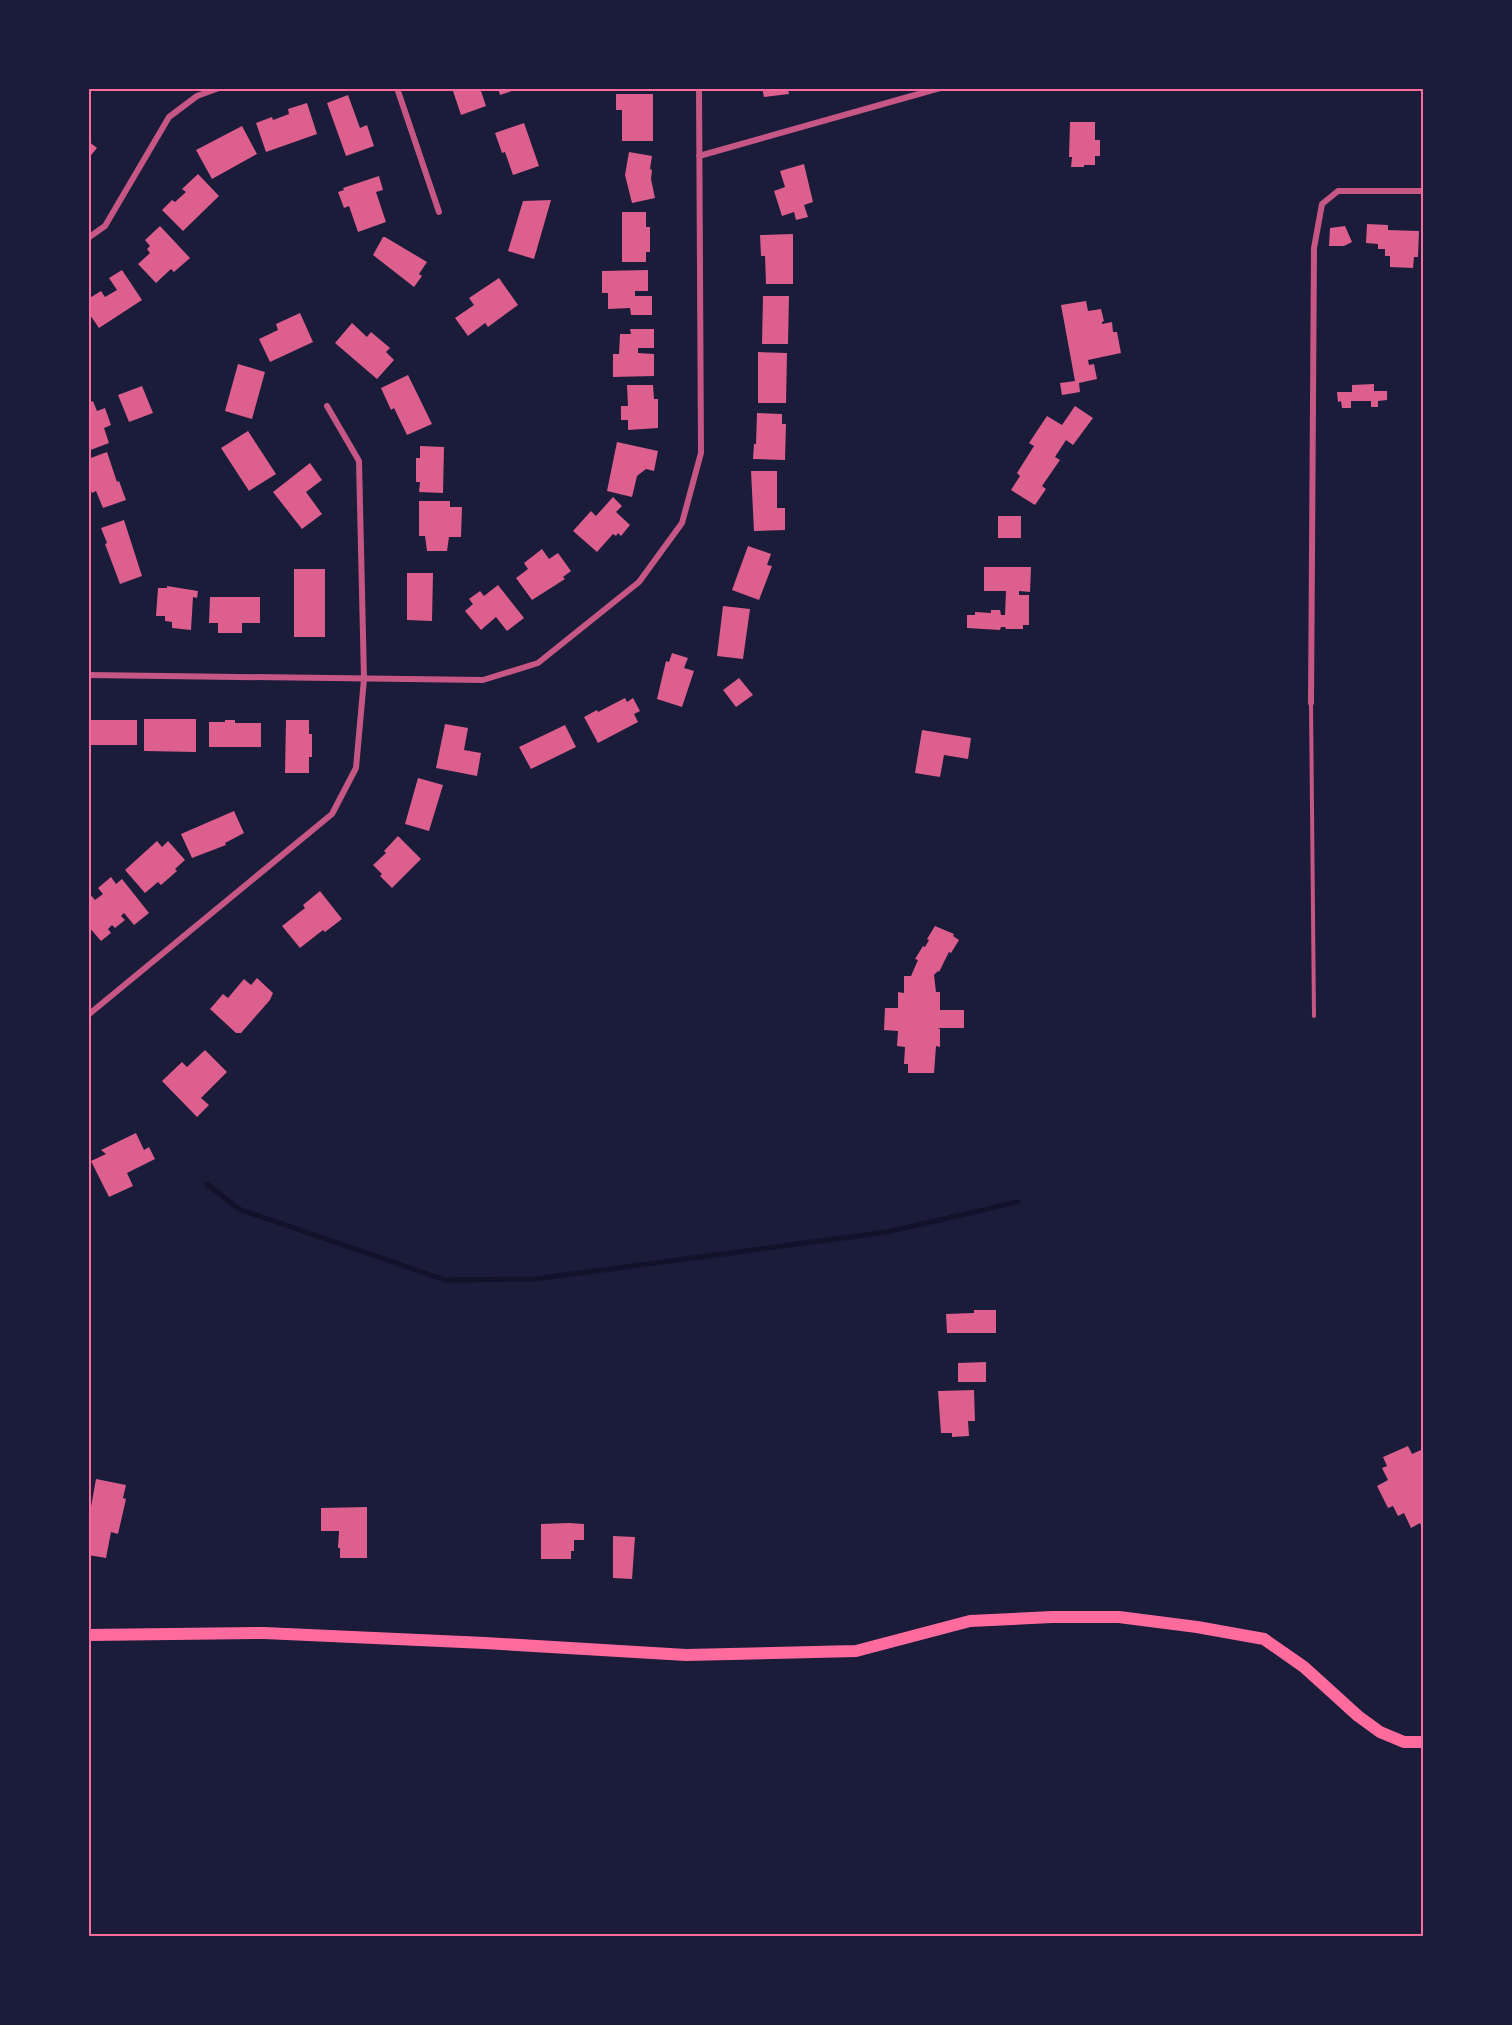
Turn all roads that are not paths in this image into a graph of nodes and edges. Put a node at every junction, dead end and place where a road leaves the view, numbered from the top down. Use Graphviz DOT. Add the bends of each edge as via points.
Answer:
graph roads {
  1 [pos="219,88"];
  2 [pos="397,88"];
  3 [pos="699,88"];
  4 [pos="940,88"];
  5 [pos="699,156"];
  6 [pos="1424,190"];
  7 [pos="439,212"];
  8 [pos="88,238"];
  9 [pos="327,406"];
  10 [pos="88,675"];
  11 [pos="364,679"];
  12 [pos="1311,703"];
  13 [pos="88,1015"];
  14 [pos="1314,1016"];
  15 [pos="88,1635"];
  16 [pos="1424,1742"];
  1 -- 8 [label="street" via="197,96 169,117 105,226"];
  2 -- 7 [label="street"];
  3 -- 5 [label="street"];
  4 -- 5 [label="street"];
  5 -- 11 [label="street" via="700,453 682,523 639,582 538,663 483,680"];
  6 -- 12 [label="street" via="1338,191 1322,204 1314,248"];
  9 -- 11 [label="street" via="359,461"];
  10 -- 11 [label="street"];
  11 -- 13 [label="street" via="356,768 332,814"];
  12 -- 14 [label="lane"];
  15 -- 16 [label="main road" via="264,1633 696,1655 856,1651 970,1621 1119,1617 1264,1639 1304,1667 1380,1732 1404,1742"];
}
